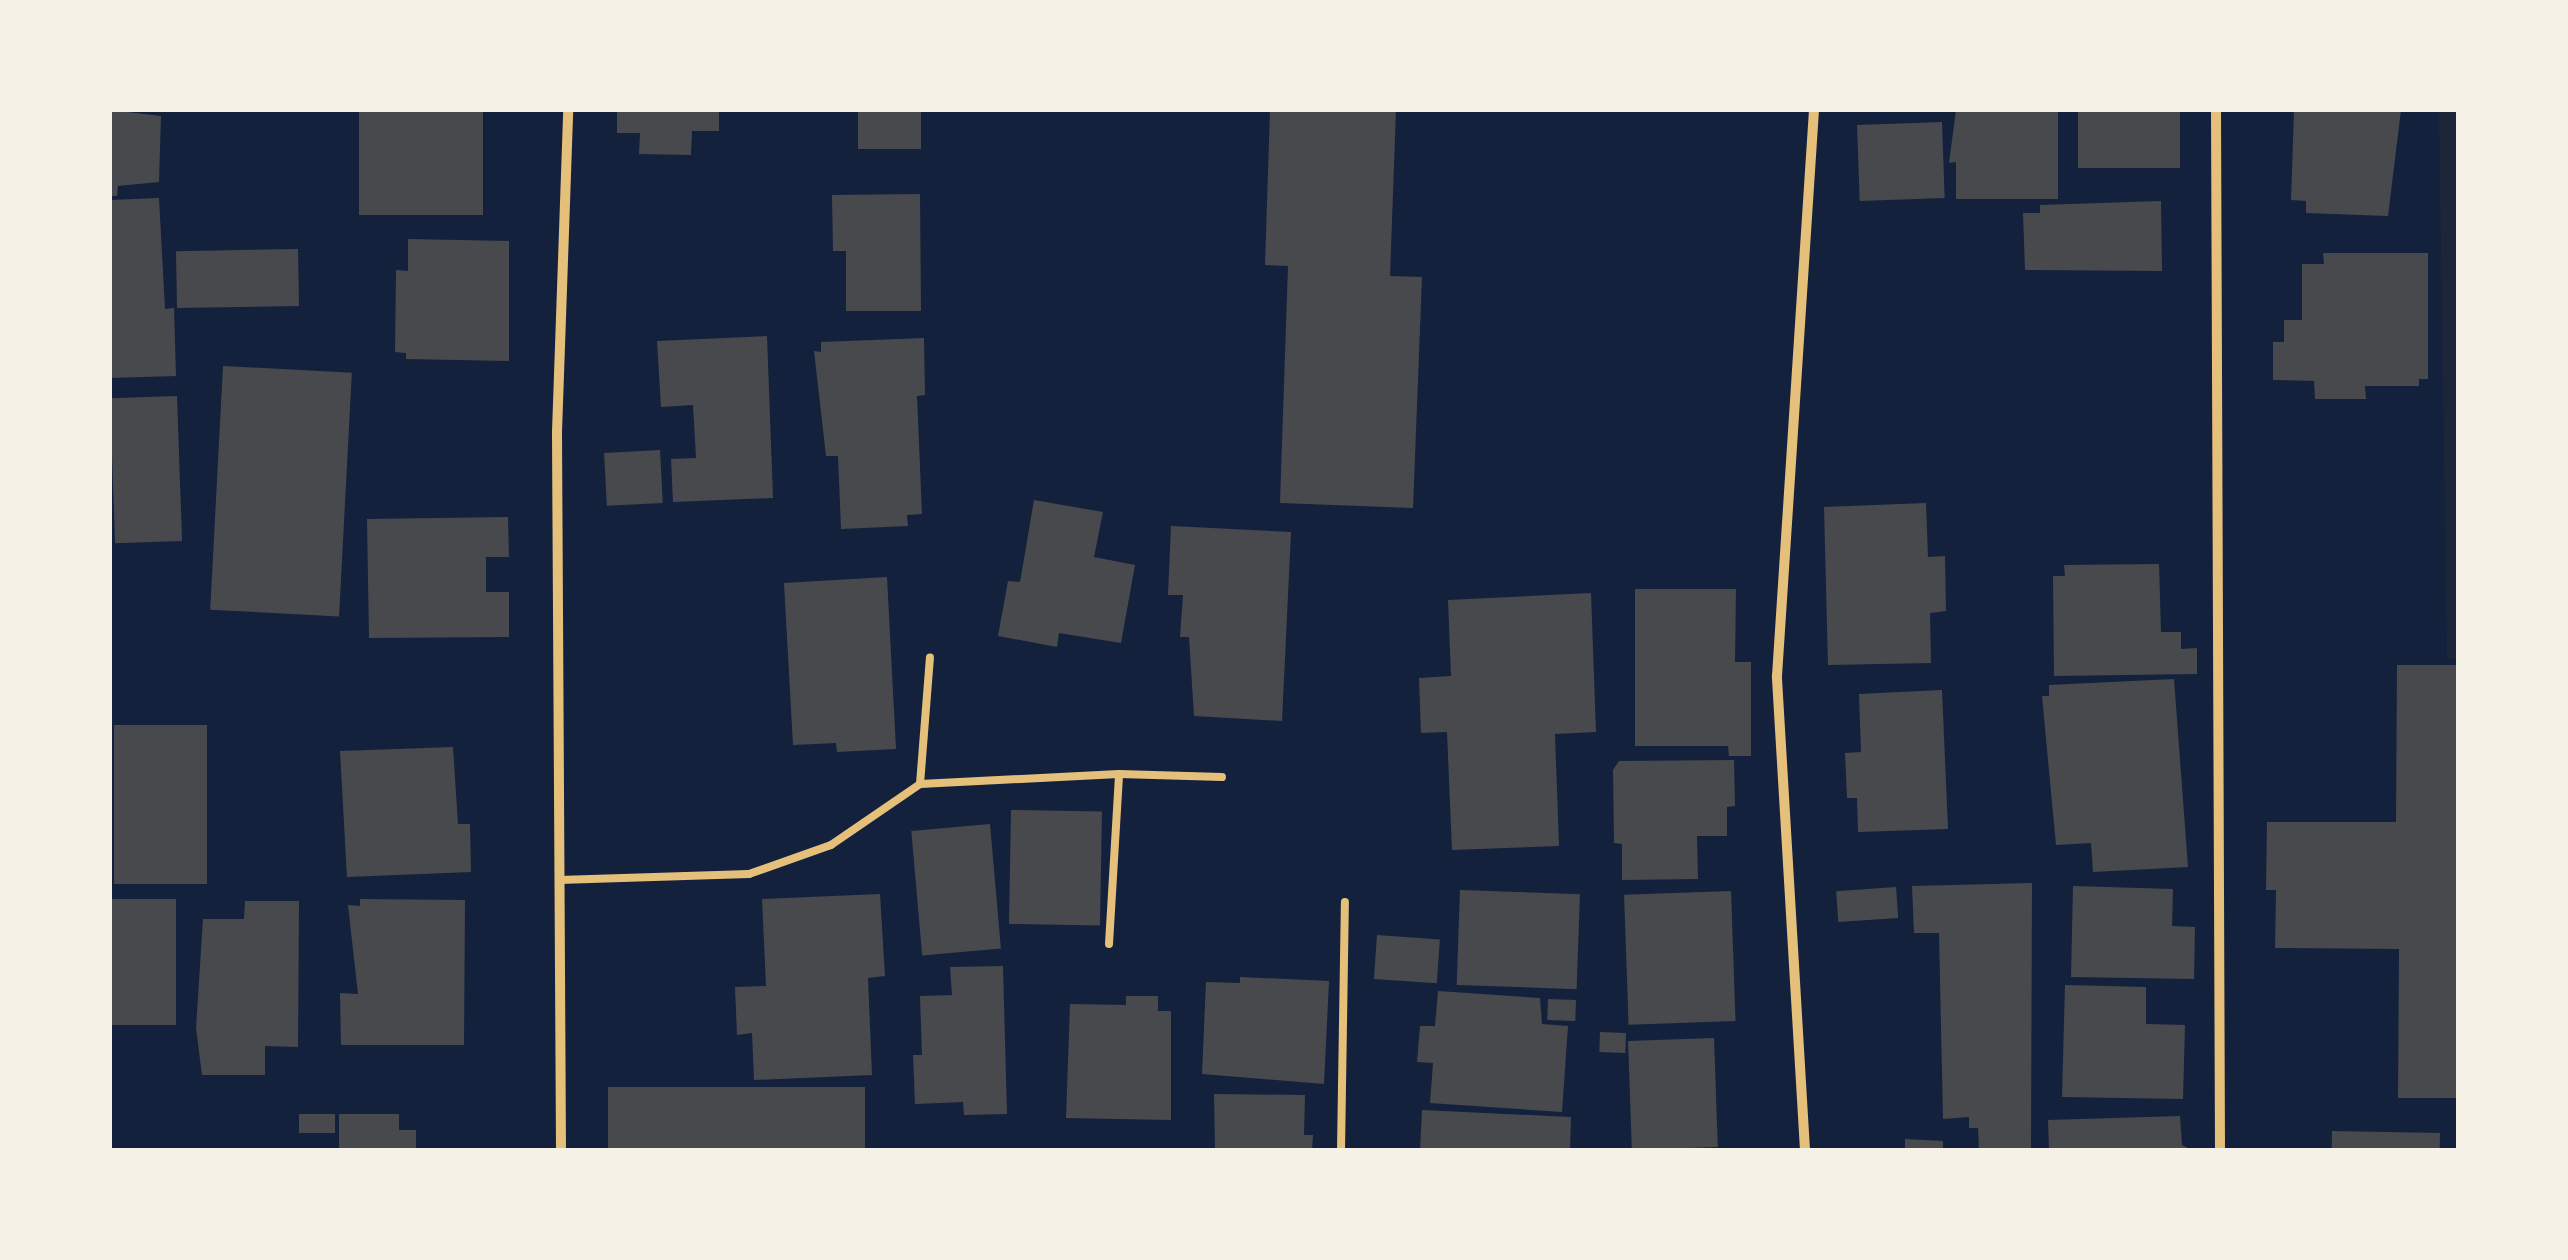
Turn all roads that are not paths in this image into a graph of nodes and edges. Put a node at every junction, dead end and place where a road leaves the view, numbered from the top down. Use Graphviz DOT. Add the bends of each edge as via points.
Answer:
graph roads {
  1 [pos="568,110"];
  2 [pos="1814,110"];
  3 [pos="2216,110"];
  4 [pos="930,657"];
  5 [pos="1119,774"];
  6 [pos="1222,777"];
  7 [pos="920,784"];
  8 [pos="559,880"];
  9 [pos="1344,902"];
  10 [pos="1109,944"];
  11 [pos="562,1150"];
  12 [pos="1341,1150"];
  13 [pos="1804,1150"];
  14 [pos="2220,1150"];
  1 -- 8 [label="street" via="557,432"];
  2 -- 13 [label="street" via="1776,676"];
  3 -- 14 [label="street"];
  4 -- 7 [label="lane"];
  5 -- 6 [label="lane"];
  5 -- 7 [label="lane"];
  5 -- 10 [label="lane"];
  7 -- 8 [label="lane" via="831,845 749,874"];
  8 -- 11 [label="street"];
  9 -- 12 [label="lane"];
}
